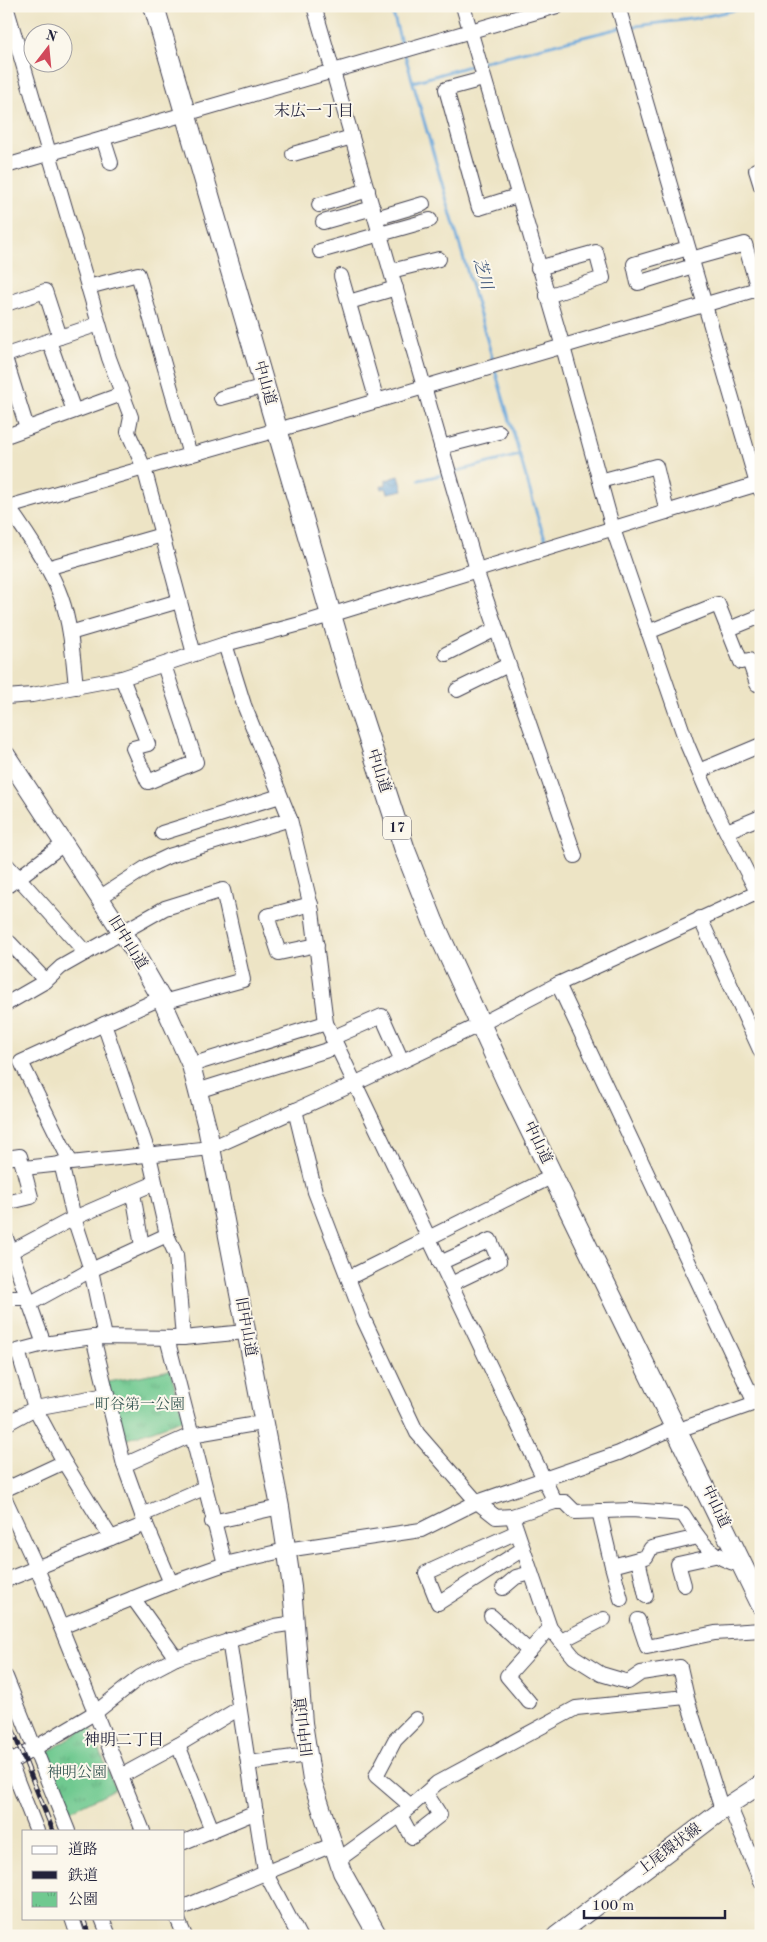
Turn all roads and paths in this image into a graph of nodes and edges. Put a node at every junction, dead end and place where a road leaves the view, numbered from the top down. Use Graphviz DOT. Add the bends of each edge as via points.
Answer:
graph roads {
  1 [pos="6,6"];
  2 [pos="154,6"];
  3 [pos="164,6"];
  4 [pos="314,6"];
  5 [pos="463,6"];
  6 [pos="557,6"];
  7 [pos="618,6"];
  8 [pos="469,32"];
  9 [pos="332,71"];
  10 [pos="483,78"];
  11 [pos="190,113"];
  12 [pos="352,137"];
  13 [pos="103,138"];
  14 [pos="50,154"];
  15 [pos="294,154"];
  16 [pos="111,163"];
  17 [pos="6,166"];
  18 [pos="756,170"];
  19 [pos="761,186"];
  20 [pos="368,190"];
  21 [pos="517,196"];
  22 [pos="423,204"];
  23 [pos="319,205"];
  24 [pos="374,213"];
  25 [pos="430,220"];
  26 [pos="323,222"];
  27 [pos="381,234"];
  28 [pos="320,251"];
  29 [pos="691,258"];
  30 [pos="439,259"];
  31 [pos="538,268"];
  32 [pos="391,271"];
  33 [pos="341,276"];
  34 [pos="88,287"];
  35 [pos="396,288"];
  36 [pos="759,289"];
  37 [pos="547,296"];
  38 [pos="349,302"];
  39 [pos="6,304"];
  40 [pos="705,305"];
  41 [pos="99,324"];
  42 [pos="55,339"];
  43 [pos="563,347"];
  44 [pos="6,355"];
  45 [pos="6,361"];
  46 [pos="264,386"];
  47 [pos="423,388"];
  48 [pos="122,394"];
  49 [pos="221,398"];
  50 [pos="377,402"];
  51 [pos="74,411"];
  52 [pos="27,428"];
  53 [pos="282,428"];
  54 [pos="499,432"];
  55 [pos="6,436"];
  56 [pos="441,447"];
  57 [pos="190,455"];
  58 [pos="144,468"];
  59 [pos="600,480"];
  60 [pos="759,486"];
  61 [pos="7,506"];
  62 [pos="667,512"];
  63 [pos="613,530"];
  64 [pos="162,535"];
  65 [pos="46,568"];
  66 [pos="477,570"];
  67 [pos="180,601"];
  68 [pos="338,612"];
  69 [pos="761,616"];
  70 [pos="496,629"];
  71 [pos="729,629"];
  72 [pos="648,632"];
  73 [pos="70,634"];
  74 [pos="224,644"];
  75 [pos="194,654"];
  76 [pos="446,654"];
  77 [pos="164,665"];
  78 [pos="508,665"];
  79 [pos="122,678"];
  80 [pos="761,682"];
  81 [pos="76,688"];
  82 [pos="457,690"];
  83 [pos="6,697"];
  84 [pos="761,745"];
  85 [pos="6,755"];
  86 [pos="699,771"];
  87 [pos="280,796"];
  88 [pos="761,818"];
  89 [pos="290,819"];
  90 [pos="727,831"];
  91 [pos="162,833"];
  92 [pos="65,843"];
  93 [pos="575,856"];
  94 [pos="6,864"];
  95 [pos="20,877"];
  96 [pos="6,887"];
  97 [pos="759,891"];
  98 [pos="99,898"];
  99 [pos="311,904"];
  100 [pos="700,918"];
  101 [pos="122,933"];
  102 [pos="6,945"];
  103 [pos="318,945"];
  104 [pos="86,953"];
  105 [pos="46,981"];
  106 [pos="558,984"];
  107 [pos="162,1000"];
  108 [pos="6,1004"];
  109 [pos="486,1021"];
  110 [pos="326,1023"];
  111 [pos="104,1024"];
  112 [pos="335,1042"];
  113 [pos="761,1052"];
  114 [pos="402,1061"];
  115 [pos="191,1064"];
  116 [pos="354,1084"];
  117 [pos="197,1091"];
  118 [pos="295,1110"];
  119 [pos="210,1148"];
  120 [pos="149,1155"];
  121 [pos="6,1158"];
  122 [pos="66,1162"];
  123 [pos="24,1168"];
  124 [pos="553,1176"];
  125 [pos="154,1183"];
  126 [pos="133,1193"];
  127 [pos="6,1203"];
  128 [pos="74,1218"];
  129 [pos="167,1235"];
  130 [pos="427,1237"];
  131 [pos="6,1238"];
  132 [pos="142,1246"];
  133 [pos="12,1251"];
  134 [pos="440,1264"];
  135 [pos="91,1270"];
  136 [pos="348,1278"];
  137 [pos="451,1284"];
  138 [pos="6,1298"];
  139 [pos="28,1301"];
  140 [pos="245,1332"];
  141 [pos="99,1337"];
  142 [pos="167,1338"];
  143 [pos="183,1338"];
  144 [pos="44,1344"];
  145 [pos="12,1352"];
  146 [pos="106,1395"];
  147 [pos="758,1402"];
  148 [pos="35,1408"];
  149 [pos="262,1423"];
  150 [pos="6,1424"];
  151 [pos="682,1427"];
  152 [pos="191,1435"];
  153 [pos="64,1462"];
  154 [pos="124,1465"];
  155 [pos="543,1479"];
  156 [pos="6,1488"];
  157 [pos="204,1488"];
  158 [pos="6,1501"];
  159 [pos="477,1502"];
  160 [pos="555,1502"];
  161 [pos="280,1507"];
  162 [pos="599,1511"];
  163 [pos="512,1516"];
  164 [pos="144,1519"];
  165 [pos="212,1522"];
  166 [pos="517,1532"];
  167 [pos="698,1537"];
  168 [pos="111,1538"];
  169 [pos="523,1549"];
  170 [pos="286,1550"];
  171 [pos="719,1555"];
  172 [pos="638,1559"];
  173 [pos="224,1564"];
  174 [pos="742,1565"];
  175 [pos="612,1566"];
  176 [pos="37,1568"];
  177 [pos="531,1573"];
  178 [pos="6,1580"];
  179 [pos="761,1580"];
  180 [pos="171,1582"];
  181 [pos="684,1585"];
  182 [pos="503,1588"];
  183 [pos="646,1596"];
  184 [pos="133,1598"];
  185 [pos="621,1599"];
  186 [pos="761,1604"];
  187 [pos="491,1616"];
  188 [pos="604,1619"];
  189 [pos="638,1620"];
  190 [pos="295,1623"];
  191 [pos="61,1627"];
  192 [pos="550,1628"];
  193 [pos="761,1630"];
  194 [pos="229,1640"];
  195 [pos="561,1641"];
  196 [pos="529,1651"];
  197 [pos="176,1658"];
  198 [pos="6,1677"];
  199 [pos="686,1696"];
  200 [pos="529,1702"];
  201 [pos="238,1709"];
  202 [pos="96,1712"];
  203 [pos="416,1719"];
  204 [pos="178,1745"];
  205 [pos="35,1749"];
  206 [pos="308,1755"];
  207 [pos="7,1760"];
  208 [pos="248,1763"];
  209 [pos="121,1776"];
  210 [pos="761,1784"];
  211 [pos="426,1793"];
  212 [pos="411,1806"];
  213 [pos="726,1808"];
  214 [pos="256,1812"];
  215 [pos="400,1815"];
  216 [pos="37,1830"];
  217 [pos="68,1830"];
  218 [pos="143,1830"];
  219 [pos="212,1830"];
  220 [pos="185,1842"];
  221 [pos="335,1853"];
  222 [pos="265,1872"];
  223 [pos="761,1881"];
  224 [pos="185,1907"];
  225 [pos="72,1920"];
  226 [pos="103,1920"];
  227 [pos="178,1920"];
  228 [pos="74,1935"];
  229 [pos="298,1935"];
  230 [pos="109,1936"];
  231 [pos="185,1936"];
  232 [pos="378,1936"];
  233 [pos="556,1936"];
  1 -- 14 [label="street"];
  2 -- 11 [label="highway, 中山道 / 17"];
  3 -- 11 [label="highway, 中山道 / 17"];
  4 -- 9 [label="street"];
  5 -- 8 [label="street"];
  6 -- 8 [label="street"];
  7 -- 29 [label="street"];
  8 -- 9 [label="street"];
  8 -- 10 [label="street"];
  9 -- 11 [label="street"];
  9 -- 12 [label="street"];
  10 -- 21 [label="street"];
  10 -- 21 [label="street" via="446,89 479,208"];
  11 -- 13 [label="street"];
  11 -- 46 [label="highway, 中山道 / 17"];
  11 -- 53 [label="highway, 中山道 / 17"];
  12 -- 15 [label="street"];
  12 -- 20 [label="street"];
  13 -- 14 [label="street"];
  13 -- 16 [label="street"];
  14 -- 17 [label="street"];
  14 -- 34 [label="street"];
  18 -- 19 [label="street"];
  20 -- 23 [label="street"];
  20 -- 24 [label="street"];
  21 -- 31 [label="street"];
  22 -- 24 [label="street"];
  24 -- 26 [label="street"];
  24 -- 27 [label="street"];
  25 -- 27 [label="street"];
  27 -- 28 [label="street"];
  27 -- 32 [label="street"];
  29 -- 36 [label="street" via="745,244"];
  29 -- 40 [label="street"];
  30 -- 32 [label="street"];
  31 -- 37 [label="street"];
  31 -- 37 [label="street" via="596,252 602,278"];
  32 -- 35 [label="street"];
  33 -- 38 [label="street"];
  34 -- 41 [label="street"];
  34 -- 57 [label="street" via="138,274"];
  35 -- 38 [label="street"];
  35 -- 47 [label="street"];
  36 -- 40 [label="street"];
  37 -- 43 [label="street"];
  38 -- 50 [label="street"];
  39 -- 42 [label="street" via="45,291"];
  40 -- 43 [label="street"];
  40 -- 60 [label="street"];
  41 -- 42 [label="street"];
  41 -- 48 [label="street"];
  42 -- 44 [label="street"];
  42 -- 51 [label="street"];
  43 -- 47 [label="street"];
  43 -- 59 [label="street"];
  45 -- 52 [label="street"];
  46 -- 49 [label="street"];
  46 -- 53 [label="highway, 中山道 / 17"];
  47 -- 50 [label="street"];
  47 -- 56 [label="street"];
  48 -- 51 [label="street"];
  48 -- 58 [label="street" via="131,417 128,432"];
  50 -- 53 [label="street"];
  51 -- 52 [label="street"];
  52 -- 55 [label="street"];
  53 -- 57 [label="street"];
  53 -- 68 [label="highway, 中山道 / 17"];
  54 -- 56 [label="street"];
  56 -- 66 [label="street"];
  57 -- 58 [label="street"];
  58 -- 61 [label="street"];
  58 -- 64 [label="street"];
  59 -- 62 [label="street" via="656,466"];
  59 -- 63 [label="street"];
  60 -- 62 [label="street"];
  61 -- 65 [label="street"];
  62 -- 63 [label="street"];
  63 -- 66 [label="street"];
  63 -- 72 [label="street"];
  64 -- 65 [label="street"];
  64 -- 67 [label="street"];
  65 -- 73 [label="street" via="62,598"];
  66 -- 68 [label="street"];
  66 -- 70 [label="street"];
  67 -- 73 [label="street"];
  67 -- 75 [label="street"];
  68 -- 74 [label="street"];
  68 -- 109 [label="highway, 中山道 / 17" via="369,742 405,850 432,921"];
  69 -- 71 [label="street"];
  70 -- 76 [label="street"];
  70 -- 78 [label="street"];
  71 -- 72 [label="street" via="718,604"];
  71 -- 80 [label="street" via="741,662 749,660 757,684"];
  72 -- 86 [label="street"];
  73 -- 81 [label="street"];
  74 -- 75 [label="street"];
  74 -- 87 [label="street"];
  75 -- 77 [label="street"];
  77 -- 79 [label="street"];
  77 -- 79 [label="street" via="196,762 148,782 133,748 148,744"];
  78 -- 82 [label="street"];
  78 -- 93 [label="street"];
  79 -- 81 [label="street"];
  81 -- 83 [label="street"];
  84 -- 86 [label="street"];
  85 -- 92 [label="main road, 旧中山道"];
  86 -- 90 [label="street"];
  87 -- 89 [label="street"];
  87 -- 91 [label="street"];
  88 -- 90 [label="street"];
  89 -- 98 [label="street" via="169,856"];
  89 -- 99 [label="street"];
  90 -- 97 [label="street"];
  92 -- 95 [label="street"];
  92 -- 98 [label="main road, 旧中山道"];
  94 -- 95 [label="street"];
  95 -- 96 [label="street"];
  95 -- 104 [label="street"];
  97 -- 100 [label="street"];
  98 -- 101 [label="main road, 旧中山道"];
  99 -- 103 [label="street"];
  99 -- 103 [label="street" via="267,916 279,953"];
  100 -- 106 [label="street"];
  100 -- 113 [label="street"];
  101 -- 104 [label="street"];
  101 -- 107 [label="main road, 旧中山道"];
  101 -- 107 [label="street" via="165,908 223,890 243,980"];
  102 -- 105 [label="street" via="10,943"];
  103 -- 110 [label="street"];
  104 -- 105 [label="street" via="61,967"];
  105 -- 108 [label="street"];
  106 -- 109 [label="street"];
  106 -- 147 [label="street"];
  107 -- 111 [label="street"];
  107 -- 115 [label="main road, 旧中山道"];
  109 -- 114 [label="street"];
  109 -- 124 [label="highway, 中山道 / 17"];
  109 -- 151 [label="highway, 中山道 / 17"];
  110 -- 112 [label="street"];
  110 -- 115 [label="street"];
  111 -- 120 [label="street"];
  111 -- 122 [label="street" via="21,1062"];
  112 -- 114 [label="street" via="382,1016"];
  112 -- 116 [label="street"];
  112 -- 117 [label="street"];
  114 -- 116 [label="street"];
  115 -- 117 [label="main road, 旧中山道"];
  116 -- 118 [label="street"];
  116 -- 130 [label="street"];
  117 -- 119 [label="main road, 旧中山道"];
  118 -- 119 [label="street"];
  118 -- 136 [label="street" via="315,1192"];
  119 -- 120 [label="street"];
  119 -- 140 [label="main road, 旧中山道"];
  120 -- 122 [label="street"];
  120 -- 125 [label="street"];
  121 -- 123 [label="street" via="20,1156"];
  122 -- 123 [label="street"];
  122 -- 128 [label="street"];
  123 -- 127 [label="street" via="31,1197"];
  124 -- 130 [label="street"];
  124 -- 151 [label="highway, 中山道 / 17"];
  125 -- 126 [label="street"];
  125 -- 129 [label="street"];
  126 -- 128 [label="street"];
  126 -- 132 [label="street"];
  128 -- 133 [label="street"];
  128 -- 135 [label="street"];
  129 -- 132 [label="street"];
  129 -- 143 [label="street" via="176,1255"];
  130 -- 134 [label="street"];
  130 -- 136 [label="street"];
  131 -- 133 [label="street"];
  132 -- 135 [label="street"];
  133 -- 139 [label="street"];
  134 -- 137 [label="street"];
  134 -- 137 [label="street" via="490,1240 499,1261"];
  135 -- 139 [label="street"];
  135 -- 141 [label="street"];
  136 -- 159 [label="street" via="417,1433"];
  137 -- 155 [label="street"];
  138 -- 139 [label="street"];
  139 -- 144 [label="street"];
  140 -- 143 [label="street"];
  140 -- 149 [label="main road, 旧中山道"];
  141 -- 142 [label="street"];
  141 -- 144 [label="street"];
  141 -- 146 [label="street"];
  142 -- 143 [label="street"];
  142 -- 152 [label="street"];
  144 -- 145 [label="street"];
  145 -- 148 [label="street"];
  146 -- 148 [label="street"];
  146 -- 154 [label="street"];
  147 -- 151 [label="street"];
  148 -- 150 [label="street"];
  148 -- 153 [label="street"];
  149 -- 152 [label="street"];
  149 -- 161 [label="main road, 旧中山道"];
  151 -- 155 [label="street"];
  151 -- 174 [label="highway, 中山道 / 17"];
  151 -- 179 [label="highway, 中山道 / 17"];
  152 -- 154 [label="street"];
  152 -- 157 [label="street"];
  153 -- 156 [label="street"];
  153 -- 168 [label="street"];
  154 -- 164 [label="street"];
  155 -- 159 [label="street"];
  155 -- 160 [label="street"];
  157 -- 164 [label="street"];
  157 -- 165 [label="street"];
  158 -- 176 [label="street"];
  159 -- 163 [label="street" via="496,1517"];
  159 -- 170 [label="street" via="422,1530"];
  160 -- 162 [label="street" via="564,1502 575,1512"];
  160 -- 163 [label="street"];
  161 -- 165 [label="street"];
  161 -- 170 [label="main road, 旧中山道"];
  162 -- 167 [label="street" via="683,1514"];
  162 -- 175 [label="street"];
  163 -- 166 [label="street"];
  164 -- 168 [label="street"];
  164 -- 180 [label="street"];
  165 -- 173 [label="street"];
  166 -- 169 [label="street"];
  166 -- 169 [label="street" via="426,1573 438,1603"];
  167 -- 171 [label="street" via="703,1546"];
  167 -- 172 [label="street" via="652,1548 646,1557"];
  168 -- 176 [label="street"];
  169 -- 177 [label="street"];
  170 -- 173 [label="street"];
  170 -- 190 [label="main road, 旧中山道"];
  171 -- 174 [label="street"];
  171 -- 181 [label="street" via="678,1564"];
  172 -- 175 [label="street"];
  172 -- 183 [label="street"];
  173 -- 180 [label="street"];
  174 -- 186 [label="highway, 中山道 / 17"];
  175 -- 185 [label="street"];
  176 -- 178 [label="street"];
  176 -- 191 [label="street"];
  177 -- 182 [label="street" via="516,1577"];
  177 -- 192 [label="street"];
  180 -- 184 [label="street"];
  184 -- 191 [label="street"];
  184 -- 197 [label="street"];
  187 -- 196 [label="street"];
  188 -- 195 [label="street"];
  189 -- 193 [label="street" via="647,1646 715,1633"];
  190 -- 194 [label="street"];
  190 -- 206 [label="main road, 旧中山道"];
  191 -- 202 [label="street"];
  192 -- 195 [label="street"];
  192 -- 196 [label="street"];
  194 -- 197 [label="street"];
  194 -- 201 [label="street"];
  195 -- 199 [label="street" via="574,1657 601,1674 628,1682 640,1673 680,1667"];
  196 -- 200 [label="street" via="507,1676"];
  197 -- 202 [label="street" via="140,1677"];
  198 -- 205 [label="street"];
  199 -- 211 [label="street" via="576,1708 437,1783"];
  199 -- 213 [label="street"];
  201 -- 204 [label="street"];
  201 -- 208 [label="street"];
  202 -- 205 [label="street"];
  202 -- 209 [label="street"];
  203 -- 212 [label="street" via="395,1740 376,1776"];
  204 -- 209 [label="street"];
  204 -- 219 [label="street"];
  205 -- 207 [label="street"];
  205 -- 217 [label="street"];
  206 -- 208 [label="street"];
  206 -- 221 [label="main road, 旧中山道" via="312,1780"];
  207 -- 216 [label="street"];
  208 -- 214 [label="street"];
  209 -- 218 [label="street"];
  210 -- 213 [label="main road, 上尾環状線"];
  211 -- 212 [label="street"];
  211 -- 215 [label="street" via="440,1815 412,1837"];
  212 -- 215 [label="street"];
  213 -- 223 [label="street"];
  213 -- 233 [label="main road, 上尾環状線"];
  214 -- 219 [label="street"];
  214 -- 222 [label="street"];
  215 -- 221 [label="street"];
  219 -- 220 [label="street"];
  221 -- 222 [label="street"];
  221 -- 232 [label="main road, 旧中山道" via="362,1911"];
  222 -- 224 [label="street"];
  222 -- 229 [label="street"];
  225 -- 228 [label="street"];
  226 -- 230 [label="street"];
  227 -- 231 [label="street"];
}
